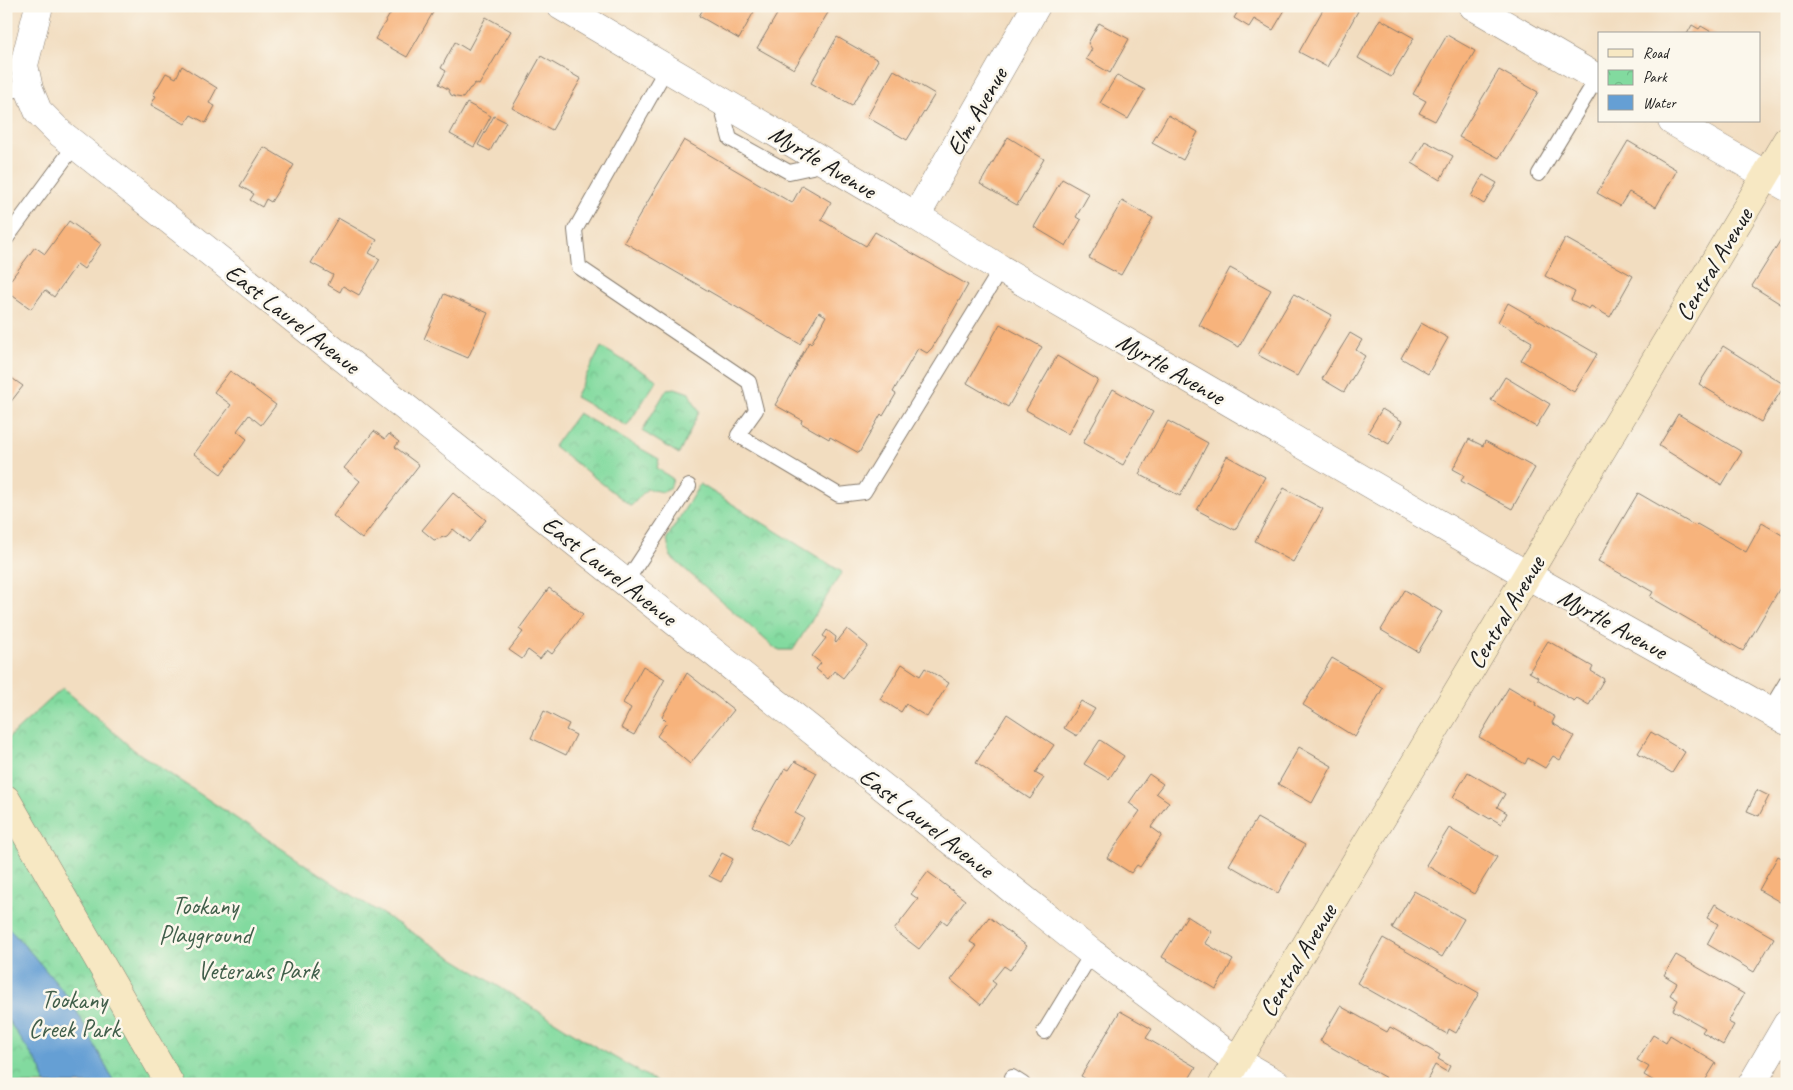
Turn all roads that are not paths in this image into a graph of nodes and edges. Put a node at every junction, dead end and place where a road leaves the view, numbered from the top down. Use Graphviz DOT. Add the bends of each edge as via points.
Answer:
graph roads {
  1 [pos="39,6"];
  2 [pos="562,6"];
  3 [pos="1036,6"];
  4 [pos="1473,6"];
  5 [pos="666,69"];
  6 [pos="1598,78"];
  7 [pos="18,90"];
  8 [pos="1674,122"];
  9 [pos="1787,140"];
  10 [pos="75,145"];
  11 [pos="1539,174"];
  12 [pos="1776,181"];
  13 [pos="916,216"];
  14 [pos="6,239"];
  15 [pos="1000,269"];
  16 [pos="689,486"];
  17 [pos="1527,575"];
  18 [pos="626,582"];
  19 [pos="1787,681"];
  20 [pos="1778,716"];
  21 [pos="6,799"];
  22 [pos="1092,953"];
  23 [pos="1787,1024"];
  24 [pos="1044,1032"];
  25 [pos="1237,1061"];
  26 [pos="170,1084"];
  27 [pos="1223,1084"];
  28 [pos="1277,1084"];
  29 [pos="1752,1084"];
  1 -- 7 [label="street, East Laurel Avenue"];
  2 -- 5 [label="street, Myrtle Avenue"];
  3 -- 13 [label="street, Elm Avenue"];
  4 -- 6 [label="street"];
  5 -- 13 [label="street, Myrtle Avenue"];
  5 -- 15 [label="lane" via="575,230 579,267 749,382 756,410 738,436 840,495 864,492"];
  6 -- 11 [label="lane"];
  7 -- 10 [label="street, East Laurel Avenue"];
  8 -- 12 [label="street"];
  9 -- 12 [label="main road, Central Avenue"];
  10 -- 14 [label="lane"];
  10 -- 18 [label="street, East Laurel Avenue"];
  12 -- 17 [label="main road, Central Avenue"];
  13 -- 15 [label="street, Myrtle Avenue"];
  15 -- 17 [label="street, Myrtle Avenue"];
  16 -- 18 [label="lane"];
  17 -- 20 [label="street, Myrtle Avenue"];
  17 -- 25 [label="main road, Central Avenue"];
  18 -- 22 [label="street, East Laurel Avenue"];
  19 -- 20 [label="lane"];
  21 -- 26 [label="main road"];
  22 -- 24 [label="lane"];
  22 -- 25 [label="street, East Laurel Avenue"];
  23 -- 29 [label="street"];
  25 -- 27 [label="main road, Central Avenue"];
  25 -- 28 [label="street, East Laurel Avenue"];
}
